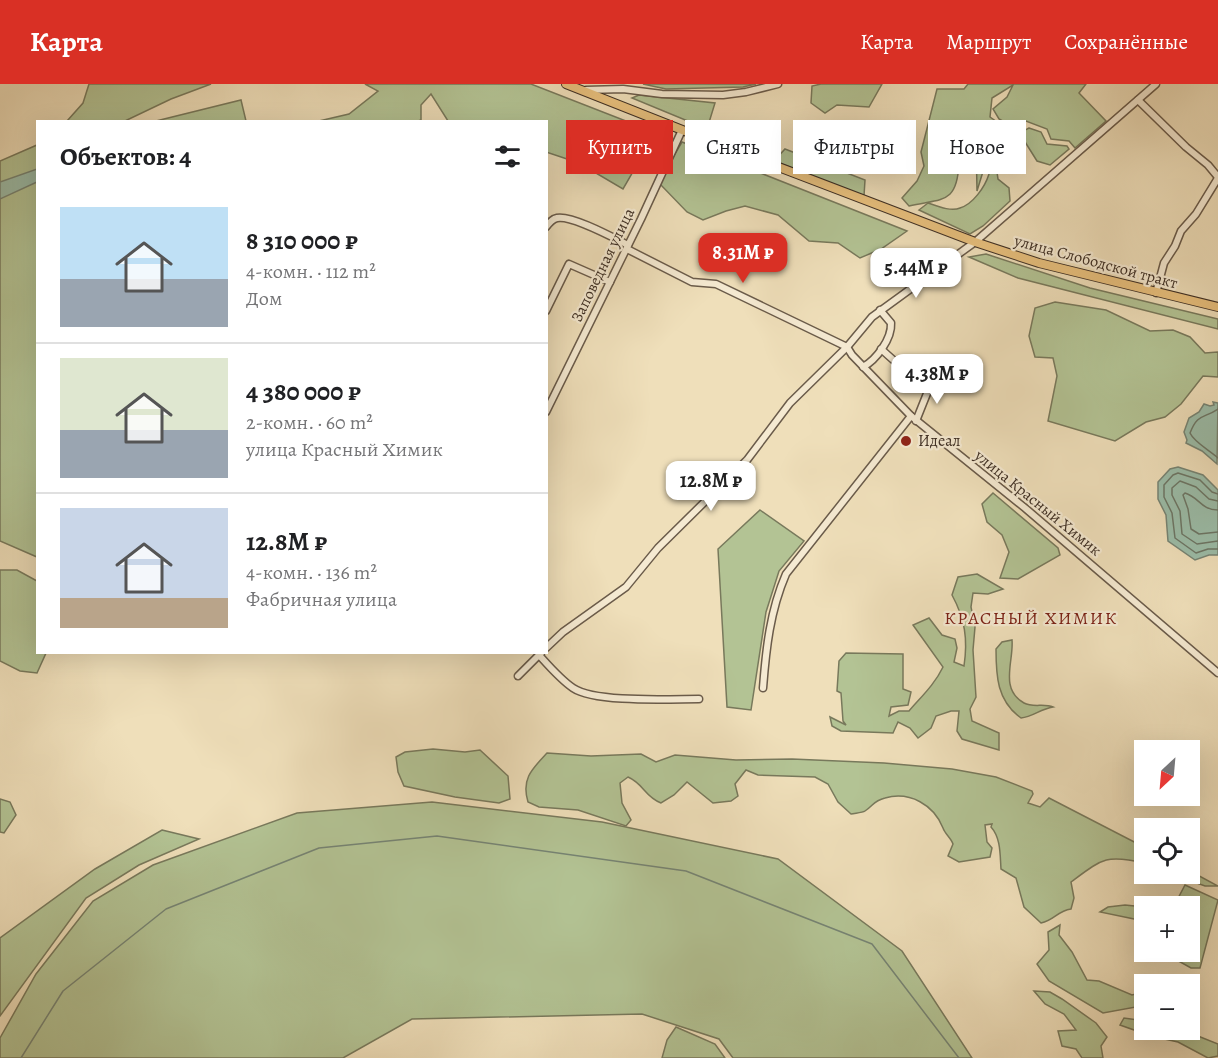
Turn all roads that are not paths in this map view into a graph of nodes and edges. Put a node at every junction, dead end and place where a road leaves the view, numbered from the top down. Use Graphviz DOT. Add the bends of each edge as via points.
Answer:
graph roads {
  1 [pos="566,84"];
  2 [pos="778,84"];
  3 [pos="1156,84"];
  4 [pos="582,90"];
  5 [pos="1138,100"];
  6 [pos="682,130"];
  7 [pos="1218,178"];
  8 [pos="548,225"];
  9 [pos="975,242"];
  10 [pos="628,247"];
  11 [pos="610,282"];
  12 [pos="1156,293"];
  13 [pos="548,307"];
  14 [pos="1218,307"];
  15 [pos="880,310"];
  16 [pos="847,347"];
  17 [pos="881,349"];
  18 [pos="863,367"];
  19 [pos="548,408"];
  20 [pos="914,418"];
  21 [pos="548,646"];
  22 [pos="540,654"];
  23 [pos="1218,673"];
  24 [pos="518,676"];
  25 [pos="763,688"];
  26 [pos="699,699"];
  1 -- 4 [label="main road, улица Слободской тракт"];
  2 -- 4 [label="street" via="723,95"];
  3 -- 5 [label="street"];
  4 -- 6 [label="main road, улица Слободской тракт"];
  5 -- 7 [label="street"];
  5 -- 9 [label="street"];
  6 -- 9 [label="main road, улица Слободской тракт"];
  6 -- 10 [label="street, Заповедная улица"];
  7 -- 12 [label="street" via="1181,231 1164,263"];
  8 -- 10 [label="street" via="564,218 594,228"];
  9 -- 12 [label="main road, улица Слободской тракт"];
  9 -- 15 [label="street"];
  10 -- 11 [label="street, Заповедная улица"];
  10 -- 16 [label="street" via="692,282 716,284"];
  11 -- 13 [label="street" via="569,264"];
  11 -- 19 [label="street, Заповедная улица"];
  12 -- 14 [label="main road, улица Слободской тракт"];
  15 -- 16 [label="street"];
  15 -- 17 [label="street" via="892,327"];
  16 -- 18 [label="street, улица Красный Химик"];
  16 -- 21 [label="street" via="790,403 747,460 658,548 626,587"];
  17 -- 18 [label="street"];
  17 -- 20 [label="street" via="928,390"];
  18 -- 20 [label="street, улица Красный Химик"];
  20 -- 23 [label="street, улица Красный Химик"];
  20 -- 25 [label="street" via="786,574 768,634"];
  22 -- 24 [label="street"];
  22 -- 26 [label="street" via="572,687 586,693"];
}
